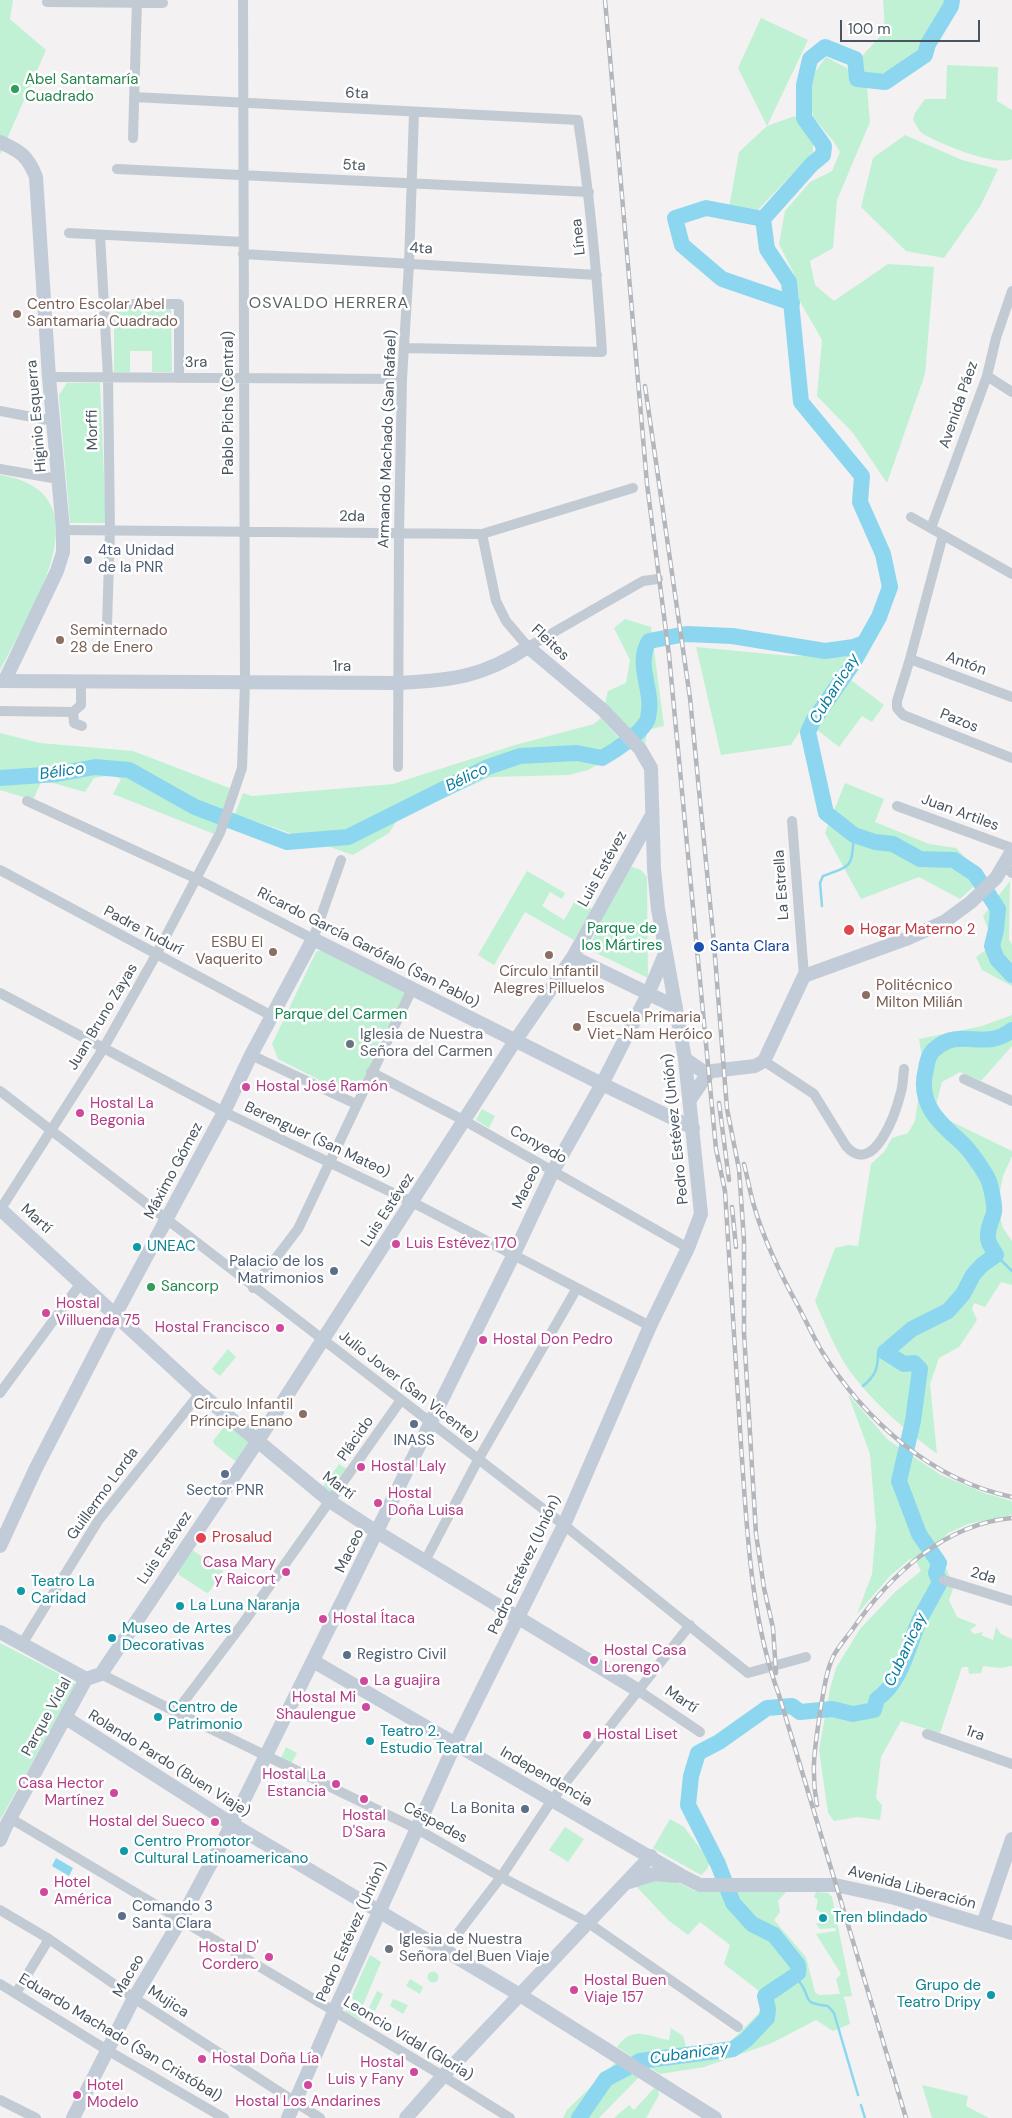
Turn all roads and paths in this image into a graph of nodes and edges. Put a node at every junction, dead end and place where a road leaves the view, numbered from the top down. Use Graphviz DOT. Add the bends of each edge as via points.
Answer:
graph roads {
  1 [pos="243,0"];
  2 [pos="137,1"];
  3 [pos="46,2"];
  4 [pos="162,3"];
  5 [pos="134,97"];
  6 [pos="243,103"];
  7 [pos="414,112"];
  8 [pos="578,120"];
  9 [pos="133,138"];
  10 [pos="0,142"];
  11 [pos="117,169"];
  12 [pos="244,176"];
  13 [pos="411,184"];
  14 [pos="589,192"];
  15 [pos="69,233"];
  16 [pos="100,235"];
  17 [pos="243,242"];
  18 [pos="243,254"];
  19 [pos="409,264"];
  20 [pos="598,275"];
  21 [pos="1011,295"];
  22 [pos="104,304"];
  23 [pos="405,348"];
  24 [pos="987,376"];
  25 [pos="49,377"];
  26 [pos="244,377"];
  27 [pos="108,378"];
  28 [pos="179,378"];
  29 [pos="402,379"];
  30 [pos="1012,392"];
  31 [pos="0,411"];
  32 [pos="53,421"];
  33 [pos="0,469"];
  34 [pos="58,479"];
  35 [pos="633,488"];
  36 [pos="911,517"];
  37 [pos="930,528"];
  38 [pos="63,530"];
  39 [pos="110,530"];
  40 [pos="244,531"];
  41 [pos="399,533"];
  42 [pos="482,534"];
  43 [pos="943,535"];
  44 [pos="1012,574"];
  45 [pos="658,579"];
  46 [pos="107,625"];
  47 [pos="528,646"];
  48 [pos="910,659"];
  49 [pos="81,682"];
  50 [pos="245,683"];
  51 [pos="400,683"];
  52 [pos="2,685"];
  53 [pos="1012,697"];
  54 [pos="0,711"];
  55 [pos="73,712"];
  56 [pos="82,726"];
  57 [pos="1012,758"];
  58 [pos="398,767"];
  59 [pos="27,801"];
  60 [pos="897,806"];
  61 [pos="653,812"];
  62 [pos="792,821"];
  63 [pos="220,833"];
  64 [pos="1012,849"];
  65 [pos="341,860"];
  66 [pos="627,860"];
  67 [pos="654,868"];
  68 [pos="0,870"];
  69 [pos="1008,870"];
  70 [pos="196,879"];
  71 [pos="313,939"];
  72 [pos="665,954"];
  73 [pos="156,955"];
  74 [pos="572,957"];
  75 [pos="804,976"];
  76 [pos="412,989"];
  77 [pos="0,993"];
  78 [pos="648,994"];
  79 [pos="676,1007"];
  80 [pos="272,1016"];
  81 [pos="515,1041"];
  82 [pos="103,1049"];
  83 [pos="251,1055"];
  84 [pos="685,1059"];
  85 [pos="764,1061"];
  86 [pos="904,1069"];
  87 [pos="372,1072"];
  88 [pos="709,1072"];
  89 [pos="964,1079"];
  90 [pos="602,1084"];
  91 [pos="0,1091"];
  92 [pos="691,1098"];
  93 [pos="1012,1102"];
  94 [pos="356,1104"];
  95 [pos="224,1112"];
  96 [pos="464,1121"];
  97 [pos="693,1128"];
  98 [pos="50,1131"];
  99 [pos="329,1162"];
  100 [pos="553,1171"];
  101 [pos="412,1202"];
  102 [pos="0,1210"];
  103 [pos="166,1220"];
  104 [pos="688,1248"];
  105 [pos="514,1254"];
  106 [pos="82,1283"];
  107 [pos="253,1288"];
  108 [pos="576,1288"];
  109 [pos="115,1316"];
  110 [pos="650,1326"];
  111 [pos="323,1340"];
  112 [pos="0,1393"];
  113 [pos="200,1393"];
  114 [pos="401,1400"];
  115 [pos="431,1422"];
  116 [pos="257,1442"];
  117 [pos="478,1460"];
  118 [pos="331,1502"];
  119 [pos="564,1525"];
  120 [pos="377,1532"];
  121 [pos="2,1538"];
  122 [pos="425,1561"];
  123 [pos="944,1580"];
  124 [pos="1012,1601"];
  125 [pos="519,1618"];
  126 [pos="690,1625"];
  127 [pos="0,1632"];
  128 [pos="22,1644"];
  129 [pos="806,1657"];
  130 [pos="313,1661"];
  131 [pos="101,1674"];
  132 [pos="86,1679"];
  133 [pos="639,1691"];
  134 [pos="176,1712"];
  135 [pos="66,1718"];
  136 [pos="700,1732"];
  137 [pos="927,1734"];
  138 [pos="455,1744"];
  139 [pos="266,1756"];
  140 [pos="1012,1764"];
  141 [pos="552,1800"];
  142 [pos="3,1824"];
  143 [pos="232,1824"];
  144 [pos="416,1829"];
  145 [pos="0,1840"];
  146 [pos="1012,1840"];
  147 [pos="651,1856"];
  148 [pos="501,1877"];
  149 [pos="684,1877"];
  150 [pos="627,1882"];
  151 [pos="0,1910"];
  152 [pos="379,1911"];
  153 [pos="180,1921"];
  154 [pos="587,1922"];
  155 [pos="984,1924"];
  156 [pos="1012,1933"];
  157 [pos="49,1939"];
  158 [pos="444,1950"];
  159 [pos="0,1984"];
  160 [pos="16,1993"];
  161 [pos="520,1995"];
  162 [pos="134,1998"];
  163 [pos="334,2012"];
  164 [pos="738,2027"];
  165 [pos="107,2050"];
  166 [pos="443,2076"];
  167 [pos="0,2100"];
  168 [pos="295,2101"];
  169 [pos="36,2118"];
  170 [pos="73,2118"];
  171 [pos="224,2118"];
  172 [pos="288,2118"];
  173 [pos="320,2118"];
  174 [pos="406,2118"];
  175 [pos="510,2118"];
  176 [pos="716,2118"];
  1 -- 6 [label="street, Pablo Pichs (Central)"];
  2 -- 3 [label="street"];
  2 -- 4 [label="street"];
  2 -- 5 [label="street"];
  5 -- 6 [label="street, 6ta"];
  5 -- 9 [label="street"];
  6 -- 7 [label="street, 6ta"];
  6 -- 12 [label="street, Pablo Pichs (Central)"];
  7 -- 8 [label="street, 6ta"];
  7 -- 13 [label="street, Armando Machado (San Rafael)"];
  8 -- 14 [label="street, Línea"];
  10 -- 25 [label="main road, Higinio Esquerra" via="14,148 30,162 36,177"];
  11 -- 12 [label="street, 5ta"];
  12 -- 13 [label="street, 5ta"];
  12 -- 17 [label="street, Pablo Pichs (Central)"];
  13 -- 14 [label="street, 5ta"];
  13 -- 19 [label="street, Armando Machado (San Rafael)"];
  14 -- 20 [label="street, Línea"];
  15 -- 16 [label="street"];
  16 -- 17 [label="street"];
  16 -- 22 [label="street, Morffi"];
  17 -- 18 [label="street, Pablo Pichs (Central)"];
  18 -- 19 [label="street, 4ta"];
  18 -- 26 [label="street, Pablo Pichs (Central)"];
  19 -- 20 [label="street, 4ta"];
  19 -- 23 [label="street, Armando Machado (San Rafael)"];
  20 -- 23 [label="street, Línea" via="602,352"];
  21 -- 24 [label="street, Avenida Páez"];
  22 -- 27 [label="street, Morffi"];
  22 -- 28 [label="street" via="179,304"];
  23 -- 29 [label="street, Armando Machado (San Rafael)"];
  24 -- 30 [label="street"];
  24 -- 37 [label="street, Avenida Páez"];
  25 -- 27 [label="street, 3ra"];
  25 -- 32 [label="main road, Higinio Esquerra"];
  26 -- 28 [label="street, 3ra"];
  26 -- 29 [label="street, 3ra"];
  26 -- 40 [label="street, Pablo Pichs (Central)"];
  27 -- 28 [label="street, 3ra"];
  27 -- 39 [label="street, Morffi"];
  29 -- 41 [label="street, Armando Machado (San Rafael)"];
  31 -- 32 [label="street"];
  32 -- 34 [label="main road, Higinio Esquerra"];
  33 -- 34 [label="street"];
  34 -- 38 [label="main road, Higinio Esquerra"];
  35 -- 42 [label="street, 2da"];
  36 -- 37 [label="street"];
  37 -- 43 [label="street"];
  38 -- 39 [label="street, 2da"];
  38 -- 52 [label="main road, Higinio Esquerra" via="57,571"];
  39 -- 40 [label="street, 2da"];
  39 -- 46 [label="street, Morffi"];
  40 -- 41 [label="street, 2da"];
  40 -- 50 [label="street, Pablo Pichs (Central)"];
  41 -- 42 [label="street, 2da"];
  41 -- 51 [label="street, Armando Machado (San Rafael)"];
  42 -- 47 [label="street, Fleites" via="496,601 506,621"];
  43 -- 44 [label="street"];
  43 -- 48 [label="street"];
  45 -- 47 [label="street, 1ra" via="643,581"];
  47 -- 51 [label="main road, 1ra" via="504,663 464,677"];
  47 -- 61 [label="main road, Fleites" via="603,710 640,749 650,768"];
  48 -- 53 [label="street, Antón"];
  48 -- 57 [label="street, Pazos" via="896,701 903,715"];
  49 -- 50 [label="main road, 1ra"];
  49 -- 52 [label="main road, 1ra"];
  49 -- 55 [label="street" via="81,705"];
  50 -- 51 [label="main road, 1ra"];
  50 -- 63 [label="street, Pablo Pichs (Central)" via="242,768"];
  51 -- 58 [label="street, Armando Machado (San Rafael)"];
  54 -- 55 [label="street"];
  55 -- 56 [label="street" via="74,723"];
  59 -- 70 [label="street, Ricardo García Garófalo (San Pablo)"];
  60 -- 64 [label="street, Juan Artiles"];
  61 -- 66 [label="main road, Luis Estévez"];
  61 -- 67 [label="main road"];
  62 -- 75 [label="street, La Estrella"];
  63 -- 70 [label="street, Juan Bruno Zayas"];
  64 -- 69 [label="main road"];
  65 -- 71 [label="street, Máximo Gómez"];
  66 -- 67 [label="main road" via="642,857"];
  66 -- 74 [label="main road, Luis Estévez"];
  67 -- 72 [label="main road"];
  68 -- 73 [label="street, Padre Tudurí"];
  69 -- 75 [label="main road" via="944,922"];
  70 -- 71 [label="street, Ricardo García Garófalo (San Pablo)"];
  70 -- 73 [label="street, Juan Bruno Zayas"];
  71 -- 76 [label="main road, Ricardo García Garófalo (San Pablo)"];
  71 -- 80 [label="main road, Máximo Gómez"];
  72 -- 78 [label="main road"];
  72 -- 79 [label="main road"];
  73 -- 80 [label="street, Padre Tudurí"];
  73 -- 82 [label="street, Juan Bruno Zayas"];
  74 -- 78 [label="main road"];
  74 -- 81 [label="main road, Luis Estévez"];
  75 -- 85 [label="main road"];
  76 -- 81 [label="main road, Ricardo García Garófalo (San Pablo)"];
  76 -- 87 [label="street"];
  77 -- 82 [label="street, Berenguer (San Mateo)"];
  78 -- 79 [label="main road"];
  78 -- 90 [label="main road, Maceo"];
  79 -- 84 [label="main road, Pedro Estévez (Unión)"];
  80 -- 83 [label="main road, Máximo Gómez"];
  81 -- 90 [label="main road, Ricardo García Garófalo (San Pablo)"];
  81 -- 96 [label="main road, Luis Estévez"];
  82 -- 95 [label="street, Berenguer (San Mateo)"];
  82 -- 98 [label="street, Juan Bruno Zayas"];
  83 -- 94 [label="street"];
  83 -- 95 [label="main road, Máximo Gómez"];
  84 -- 88 [label="main road"];
  84 -- 92 [label="main road, Pedro Estévez (Unión)"];
  85 -- 86 [label="street" via="814,1094 846,1146 858,1155 868,1152 884,1139 901,1092"];
  85 -- 88 [label="main road" via="755,1066"];
  87 -- 94 [label="street"];
  87 -- 96 [label="street, Conyedo"];
  88 -- 92 [label="main road"];
  89 -- 93 [label="street"];
  90 -- 97 [label="main road, Ricardo García Garófalo (San Pablo)"];
  90 -- 100 [label="main road, Maceo"];
  91 -- 98 [label="street, Julio Jover (San Vicente)"];
  92 -- 97 [label="main road, Pedro Estévez (Unión)"];
  94 -- 99 [label="street"];
  95 -- 99 [label="street, Berenguer (San Mateo)"];
  95 -- 103 [label="main road, Máximo Gómez"];
  96 -- 100 [label="street, Conyedo"];
  96 -- 101 [label="main road, Luis Estévez"];
  97 -- 104 [label="main road, Pedro Estévez (Unión)" via="701,1214"];
  98 -- 102 [label="street, Juan Bruno Zayas"];
  98 -- 103 [label="street, Julio Jover (San Vicente)"];
  99 -- 101 [label="street, Berenguer (San Mateo)"];
  99 -- 107 [label="street" via="298,1229"];
  100 -- 104 [label="street, Conyedo"];
  100 -- 105 [label="main road, Maceo"];
  101 -- 105 [label="street, Berenguer (San Mateo)"];
  101 -- 111 [label="main road, Luis Estévez"];
  102 -- 106 [label="main road, Martí"];
  103 -- 107 [label="street, Julio Jover (San Vicente)"];
  103 -- 109 [label="main road, Máximo Gómez"];
  104 -- 110 [label="main road, Pedro Estévez (Unión)"];
  105 -- 108 [label="street, Berenguer (San Mateo)"];
  105 -- 115 [label="main road, Maceo"];
  106 -- 109 [label="main road, Martí"];
  106 -- 112 [label="street"];
  107 -- 111 [label="street, Julio Jover (San Vicente)"];
  108 -- 110 [label="street, Berenguer (San Mateo)"];
  108 -- 117 [label="street"];
  109 -- 113 [label="main road, Martí"];
  109 -- 121 [label="main road, Máximo Gómez"];
  110 -- 119 [label="main road, Pedro Estévez (Unión)"];
  111 -- 114 [label="street, Julio Jover (San Vicente)"];
  111 -- 116 [label="main road, Luis Estévez"];
  113 -- 116 [label="main road, Martí"];
  113 -- 128 [label="street, Guillermo Lorda" via="98,1521"];
  114 -- 115 [label="street, Julio Jover (San Vicente)"];
  114 -- 118 [label="street, Plácido"];
  115 -- 117 [label="street, Julio Jover (San Vicente)"];
  115 -- 120 [label="main road, Maceo"];
  116 -- 118 [label="main road, Martí"];
  116 -- 131 [label="main road, Luis Estévez"];
  117 -- 119 [label="street, Julio Jover (San Vicente)"];
  117 -- 122 [label="street"];
  118 -- 120 [label="main road, Martí"];
  118 -- 134 [label="street, Plácido"];
  119 -- 125 [label="main road, Pedro Estévez (Unión)"];
  119 -- 126 [label="street, Julio Jover (San Vicente)"];
  120 -- 122 [label="main road, Martí"];
  120 -- 130 [label="main road, Maceo"];
  122 -- 125 [label="main road, Martí"];
  123 -- 124 [label="street, 2da"];
  125 -- 133 [label="main road, Martí"];
  125 -- 138 [label="main road, Pedro Estévez (Unión)"];
  126 -- 129 [label="street, Julio Jover (San Vicente)" via="748,1673"];
  126 -- 133 [label="street"];
  127 -- 128 [label="main road, Parque Vidal"];
  128 -- 132 [label="main road, Parque Vidal"];
  130 -- 138 [label="main road, Independencia"];
  130 -- 139 [label="main road, Maceo"];
  131 -- 132 [label="main road"];
  131 -- 134 [label="street, Céspedes"];
  132 -- 135 [label="main road, Parque Vidal"];
  133 -- 136 [label="street, Martí"];
  133 -- 141 [label="street"];
  134 -- 139 [label="street, Céspedes"];
  135 -- 142 [label="main road, Parque Vidal"];
  135 -- 143 [label="main road, Rolando Pardo (Buen Viaje)"];
  137 -- 140 [label="street, 1ra"];
  138 -- 141 [label="main road, Independencia"];
  138 -- 144 [label="main road, Pedro Estévez (Unión)"];
  139 -- 143 [label="main road, Maceo"];
  139 -- 144 [label="street, Céspedes"];
  141 -- 147 [label="main road, Independencia"];
  141 -- 148 [label="street"];
  142 -- 145 [label="main road, Parque Vidal"];
  142 -- 153 [label="street, Leoncio Vidal (Gloria)" via="16,1821"];
  143 -- 152 [label="main road, Rolando Pardo (Buen Viaje)"];
  143 -- 153 [label="main road, Maceo"];
  144 -- 148 [label="street, Céspedes"];
  144 -- 152 [label="main road, Pedro Estévez (Unión)"];
  146 -- 155 [label="main road"];
  147 -- 149 [label="main road, Independencia"];
  147 -- 150 [label="main road"];
  148 -- 154 [label="street, Céspedes"];
  148 -- 158 [label="street"];
  149 -- 150 [label="main road" via="654,1874"];
  149 -- 155 [label="main road, Avenida Liberación" via="700,1885 835,1885 895,1898"];
  150 -- 154 [label="main road"];
  151 -- 157 [label="street, Mujica"];
  152 -- 158 [label="main road, Rolando Pardo (Buen Viaje)"];
  152 -- 163 [label="main road, Pedro Estévez (Unión)"];
  153 -- 162 [label="main road, Maceo"];
  153 -- 163 [label="street, Leoncio Vidal (Gloria)"];
  154 -- 161 [label="main road"];
  154 -- 164 [label="street, Céspedes"];
  155 -- 156 [label="main road, Avenida Liberación"];
  157 -- 160 [label="street"];
  157 -- 162 [label="street, Mujica"];
  158 -- 161 [label="main road, Rolando Pardo (Buen Viaje)"];
  159 -- 160 [label="street, Eduardo Machado (San Cristóbal)"];
  160 -- 165 [label="street, Eduardo Machado (San Cristóbal)"];
  161 -- 166 [label="main road"];
  161 -- 176 [label="main road, Rolando Pardo (Buen Viaje)"];
  162 -- 165 [label="main road, Maceo"];
  162 -- 168 [label="street, Mujica"];
  163 -- 166 [label="street, Leoncio Vidal (Gloria)"];
  163 -- 168 [label="main road, Pedro Estévez (Unión)"];
  165 -- 170 [label="main road, Maceo"];
  165 -- 171 [label="street, Eduardo Machado (San Cristóbal)"];
  166 -- 174 [label="main road"];
  166 -- 175 [label="street, Leoncio Vidal (Gloria)"];
  167 -- 169 [label="street"];
  168 -- 172 [label="main road, Pedro Estévez (Unión)"];
  168 -- 173 [label="street, Mujica"];
}
